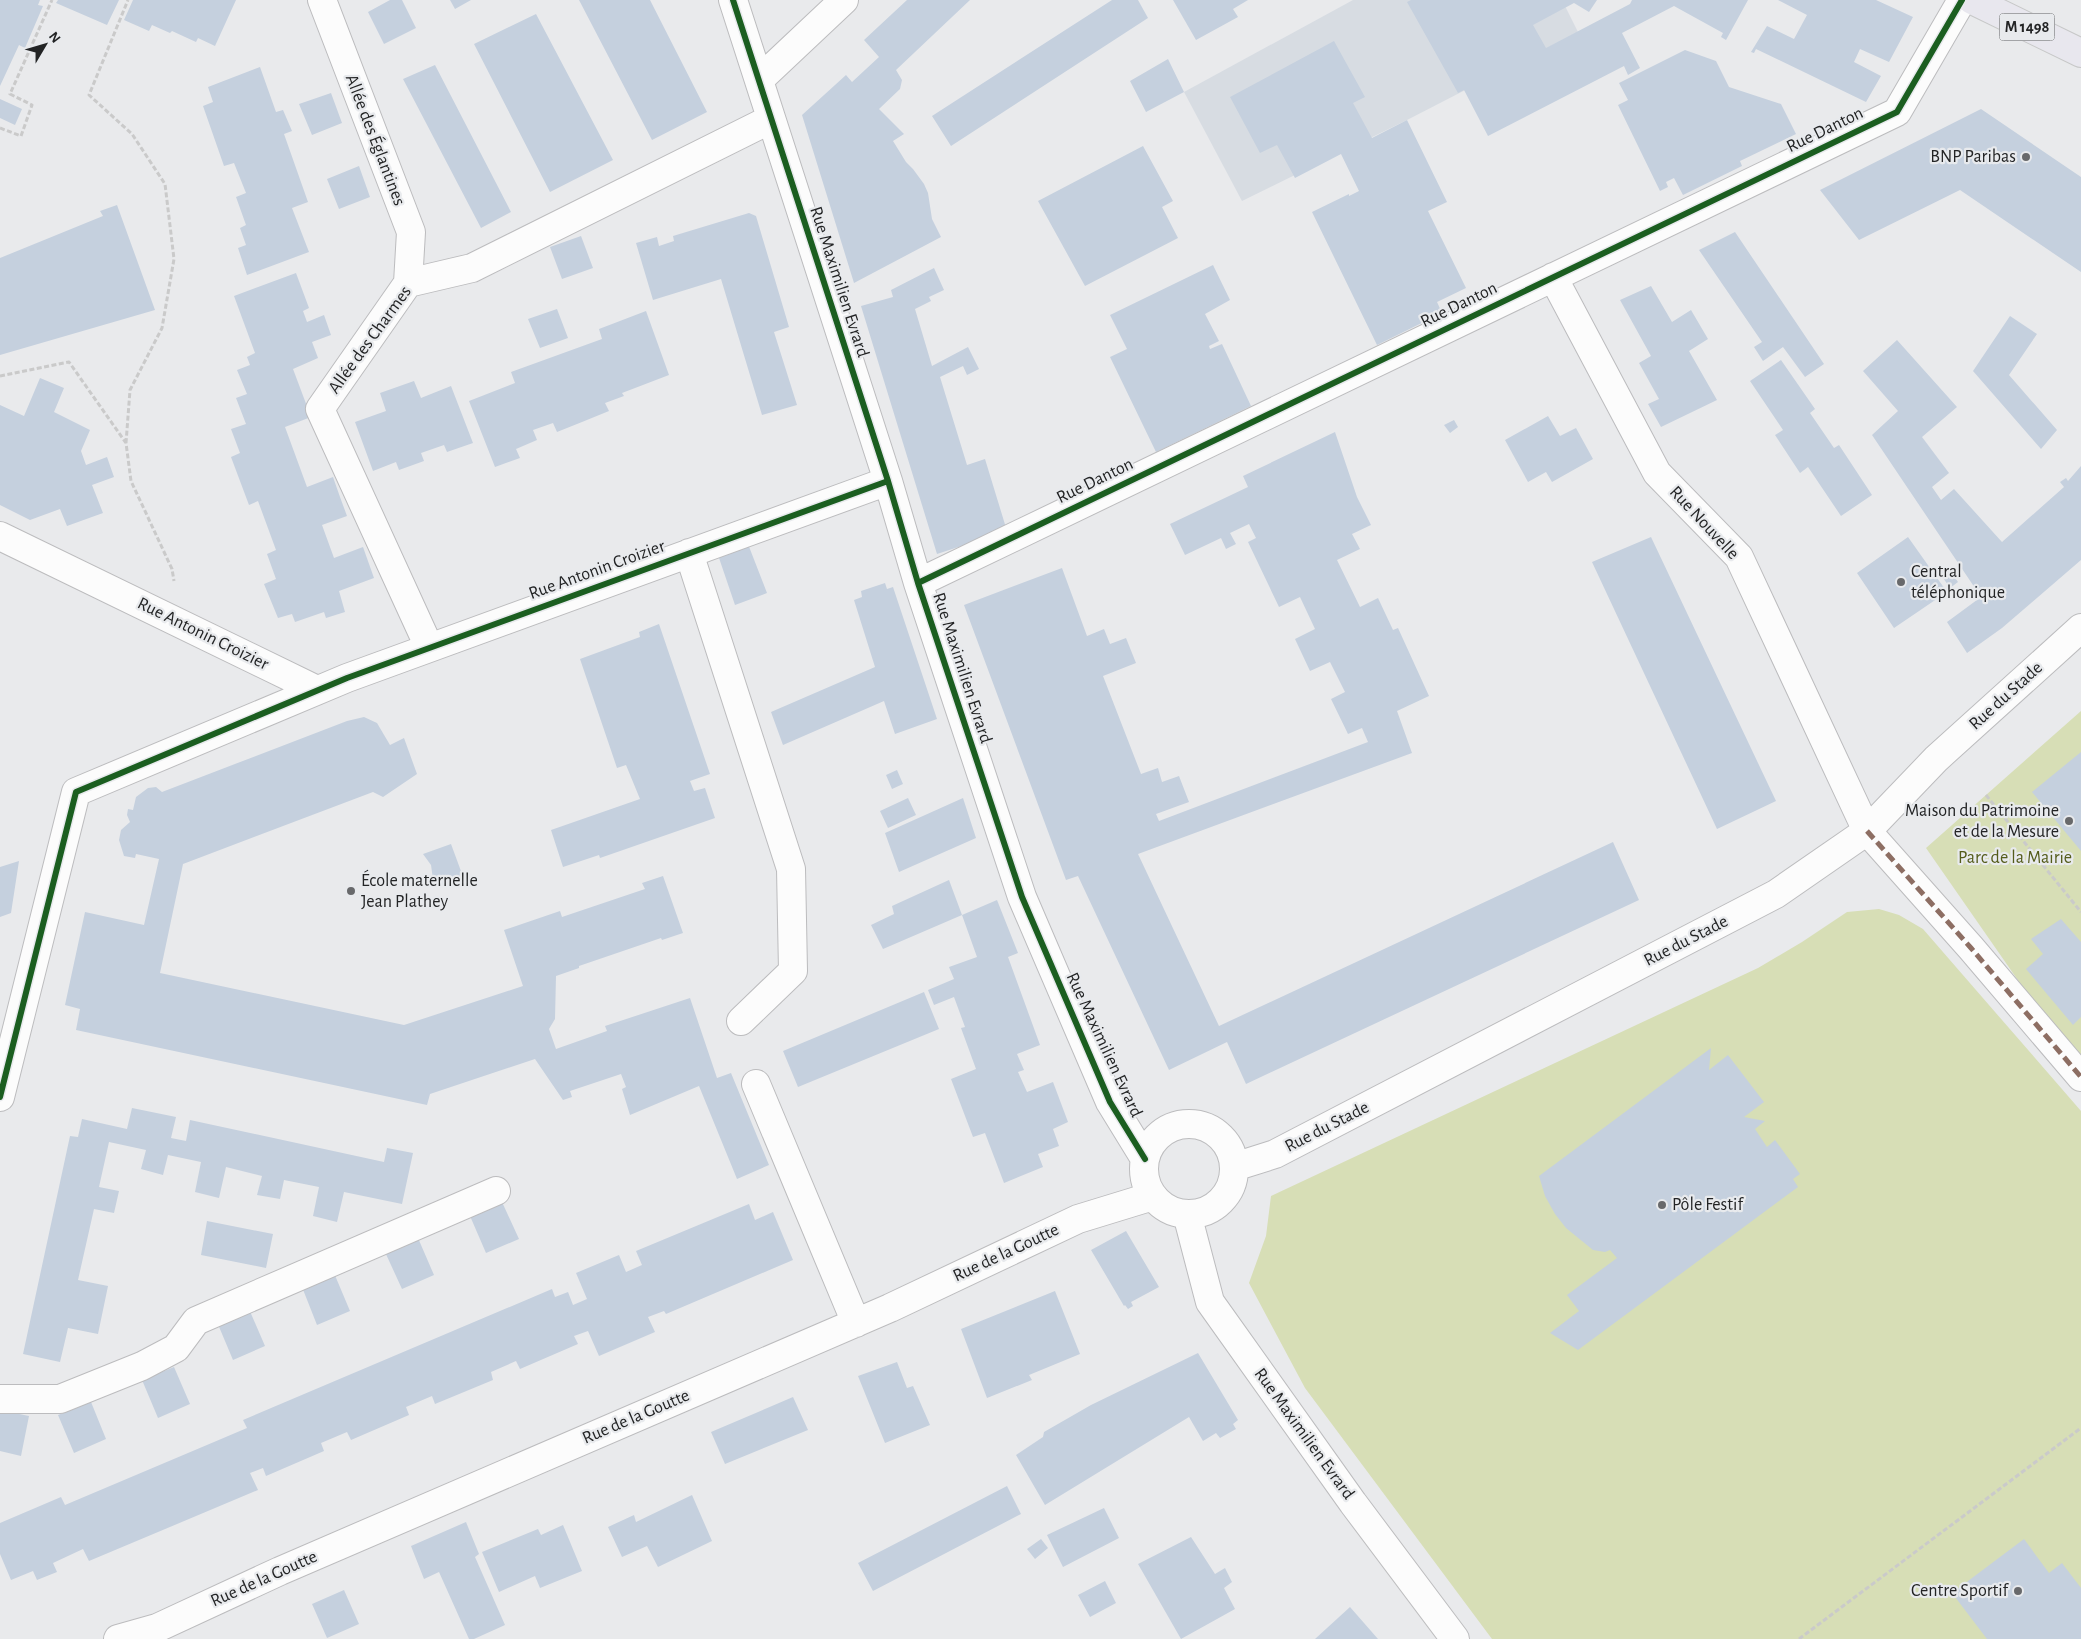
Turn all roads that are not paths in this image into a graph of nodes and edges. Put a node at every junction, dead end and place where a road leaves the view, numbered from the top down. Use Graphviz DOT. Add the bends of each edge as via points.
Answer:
graph roads {
  1 [pos="322,0"];
  2 [pos="733,0"];
  3 [pos="844,0"];
  4 [pos="1962,0"];
  5 [pos="1972,0"];
  6 [pos="2081,53"];
  7 [pos="759,80"];
  8 [pos="771,119"];
  9 [pos="1553,277"];
  10 [pos="408,283"];
  11 [pos="888,481"];
  12 [pos="0,536"];
  13 [pos="688,553"];
  14 [pos="918,583"];
  15 [pos="2081,628"];
  16 [pos="429,647"];
  17 [pos="317,690"];
  18 [pos="1867,830"];
  19 [pos="740,1021"];
  20 [pos="2081,1078"];
  21 [pos="756,1084"];
  22 [pos="0,1096"];
  23 [pos="1144,1159"];
  24 [pos="1234,1167"];
  25 [pos="496,1191"];
  26 [pos="1153,1196"];
  27 [pos="1187,1214"];
  28 [pos="856,1323"];
  29 [pos="0,1400"];
  30 [pos="118,1639"];
  31 [pos="1455,1639"];
  1 -- 10 [label="street, Allée des Églantines" via="411,232"];
  2 -- 7 [label="street, Rue Maximilien Evrard"];
  3 -- 7 [label="street"];
  4 -- 9 [label="street, Rue Danton" via="1897,112"];
  5 -- 6 [label="main road, M 1498"];
  7 -- 8 [label="street, Rue Maximilien Evrard"];
  8 -- 10 [label="street, Allée des Charmes" via="472,268"];
  8 -- 11 [label="street, Rue Maximilien Evrard"];
  9 -- 14 [label="street, Rue Danton"];
  9 -- 18 [label="street, Rue Nouvelle" via="1657,474 1739,557"];
  10 -- 16 [label="street, Allée des Charmes" via="320,409"];
  11 -- 13 [label="street, Rue Antonin Croizier"];
  11 -- 14 [label="street, Rue Maximilien Evrard"];
  12 -- 17 [label="street, Rue Antonin Croizier"];
  13 -- 16 [label="street, Rue Antonin Croizier"];
  13 -- 19 [label="street" via="791,869 793,971"];
  14 -- 23 [label="street, Rue Maximilien Evrard" via="1022,897 1110,1102"];
  15 -- 18 [label="street, Rue du Stade" via="1936,759"];
  16 -- 17 [label="street, Rue Antonin Croizier"];
  17 -- 22 [label="street" via="76,792"];
  18 -- 20 [label="street, Rue Nouvelle"];
  18 -- 24 [label="street, Rue du Stade" via="1776,894 1275,1154"];
  21 -- 28 [label="street"];
  23 -- 24 [label="street, Rue Maximilien Evrard" via="1159,1134 1171,1127 1200,1125 1213,1130 1223,1140"];
  23 -- 26 [label="street, Rue Maximilien Evrard" via="1147,1185"];
  24 -- 27 [label="street" via="1226,1195 1215,1206"];
  25 -- 29 [label="street" via="196,1321 176,1348 142,1366 60,1399"];
  26 -- 27 [label="street" via="1174,1212"];
  26 -- 28 [label="street, Rue de la Goutte" via="1078,1219"];
  27 -- 31 [label="street, Rue Maximilien Evrard" via="1210,1302 1353,1503"];
  28 -- 30 [label="street, Rue de la Goutte" via="280,1571 156,1628"];
}
